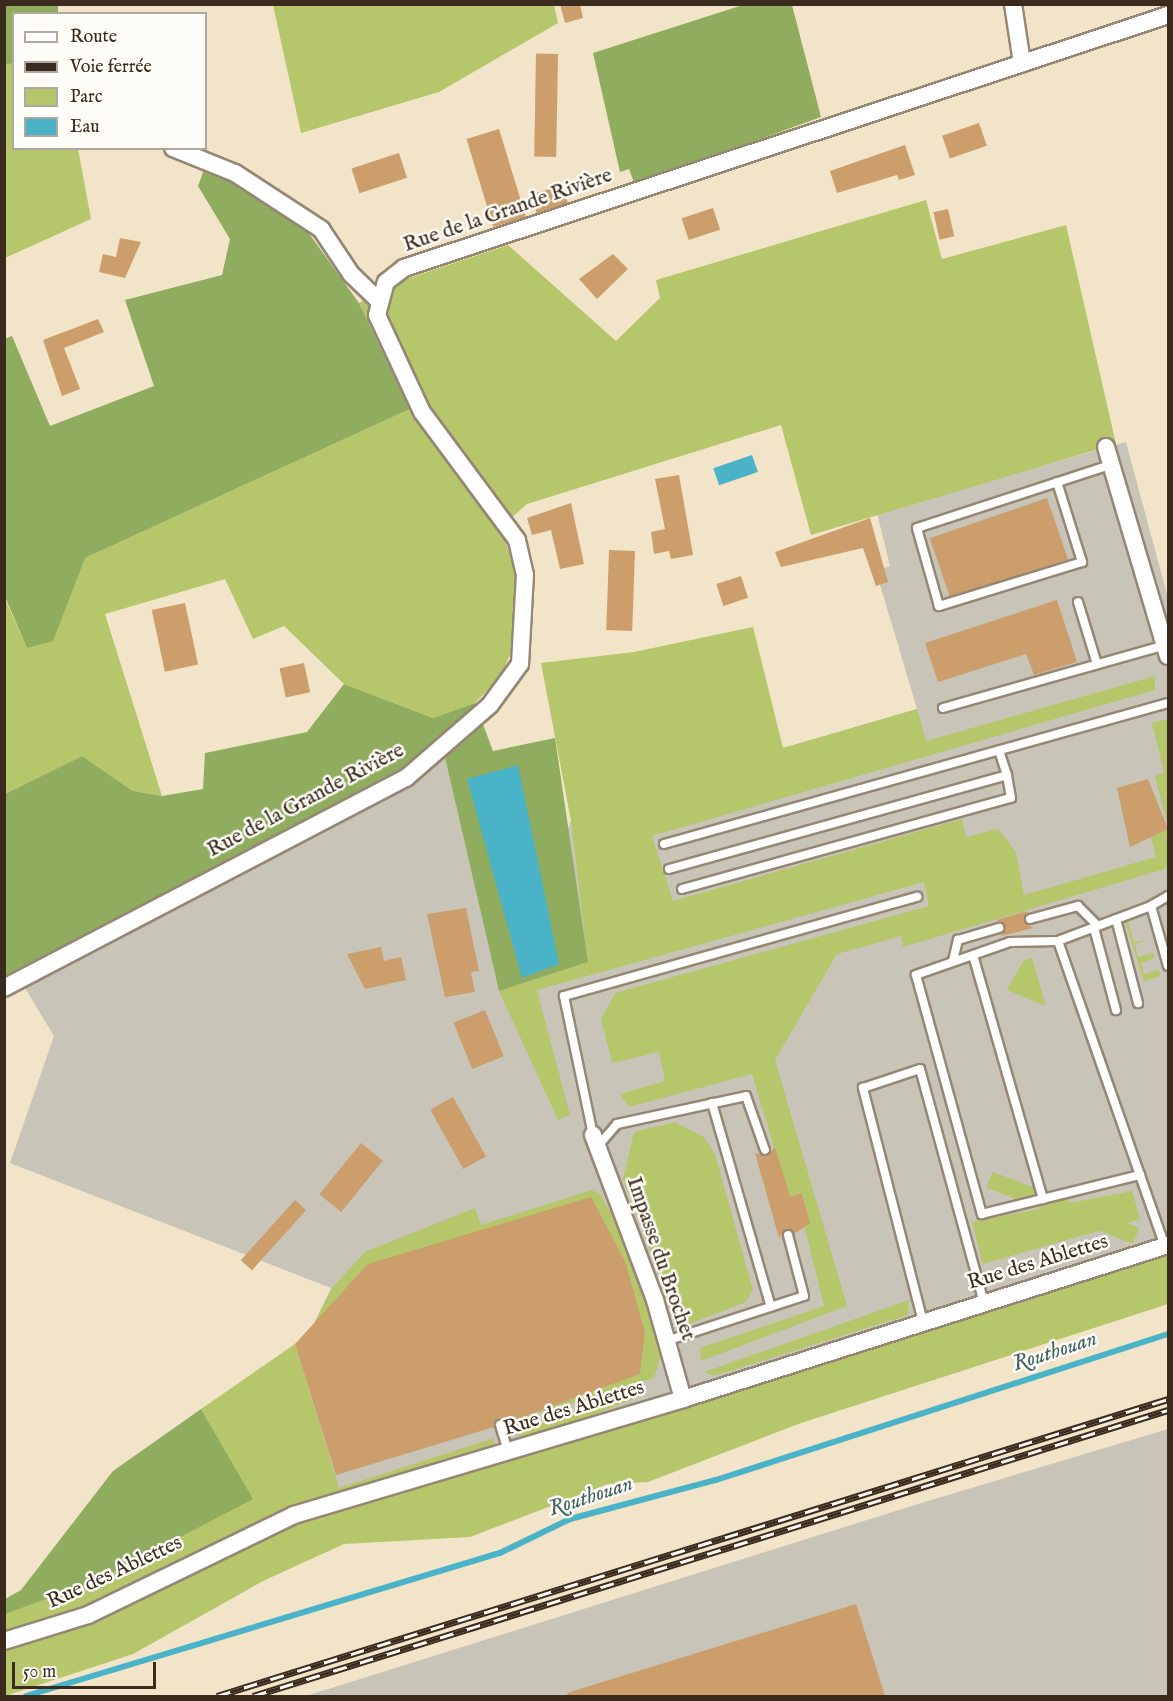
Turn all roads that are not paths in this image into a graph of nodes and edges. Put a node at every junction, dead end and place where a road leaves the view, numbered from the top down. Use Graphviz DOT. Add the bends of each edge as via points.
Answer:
graph roads {
  1 [pos="1013,4"];
  2 [pos="1168,15"];
  3 [pos="1022,63"];
  4 [pos="178,150"];
  5 [pos="377,299"];
  6 [pos="1106,447"];
  7 [pos="1110,465"];
  8 [pos="1057,482"];
  9 [pos="1078,602"];
  10 [pos="1167,650"];
  11 [pos="1097,664"];
  12 [pos="1168,703"];
  13 [pos="943,708"];
  14 [pos="999,750"];
  15 [pos="1007,775"];
  16 [pos="664,844"];
  17 [pos="669,869"];
  18 [pos="682,889"];
  19 [pos="1168,896"];
  20 [pos="917,897"];
  21 [pos="1151,906"];
  22 [pos="1030,919"];
  23 [pos="1116,919"];
  24 [pos="1096,927"];
  25 [pos="999,928"];
  26 [pos="1058,941"];
  27 [pos="973,955"];
  28 [pos="953,962"];
  29 [pos="1168,966"];
  30 [pos="4,988"];
  31 [pos="1138,1003"];
  32 [pos="1116,1010"];
  33 [pos="712,1103"];
  34 [pos="595,1141"];
  35 [pos="765,1150"];
  36 [pos="1140,1175"];
  37 [pos="1043,1199"];
  38 [pos="788,1235"];
  39 [pos="1167,1245"];
  40 [pos="984,1303"];
  41 [pos="771,1307"];
  42 [pos="923,1322"];
  43 [pos="666,1341"];
  44 [pos="683,1399"];
  45 [pos="500,1425"];
  46 [pos="508,1452"];
  47 [pos="4,1641"];
  1 -- 3 [label="street"];
  2 -- 3 [label="street, Rue de la Grande Rivière"];
  3 -- 5 [label="street, Rue de la Grande Rivière" via="404,268 386,282"];
  4 -- 5 [label="street" via="235,173 312,222"];
  5 -- 30 [label="street, Rue de la Grande Rivière" via="383,333 422,412 517,540 525,575 520,664 490,705 406,778"];
  6 -- 7 [label="street"];
  7 -- 8 [label="lane"];
  7 -- 10 [label="street"];
  8 -- 8 [label="lane" via="917,528 939,606 1082,562"];
  9 -- 11 [label="lane"];
  10 -- 11 [label="lane"];
  11 -- 13 [label="lane"];
  12 -- 14 [label="lane"];
  14 -- 15 [label="lane"];
  14 -- 16 [label="lane"];
  15 -- 17 [label="lane"];
  15 -- 18 [label="lane" via="1011,798"];
  19 -- 21 [label="lane"];
  20 -- 34 [label="lane" via="564,996"];
  21 -- 23 [label="lane"];
  21 -- 29 [label="lane"];
  22 -- 24 [label="lane" via="1078,906"];
  23 -- 24 [label="lane"];
  23 -- 31 [label="lane"];
  24 -- 26 [label="lane"];
  24 -- 32 [label="lane"];
  25 -- 28 [label="lane" via="958,940"];
  26 -- 27 [label="lane" via="1010,942"];
  26 -- 36 [label="lane"];
  27 -- 28 [label="lane"];
  27 -- 37 [label="lane"];
  28 -- 37 [label="lane" via="915,975 982,1214"];
  33 -- 34 [label="lane" via="617,1124"];
  33 -- 35 [label="lane" via="746,1096"];
  33 -- 41 [label="lane"];
  34 -- 43 [label="street, Impasse du Brochet"];
  36 -- 37 [label="lane"];
  36 -- 39 [label="lane"];
  38 -- 41 [label="lane" via="804,1296"];
  39 -- 40 [label="street, Rue des Ablettes"];
  40 -- 42 [label="street, Rue des Ablettes"];
  40 -- 42 [label="lane" via="920,1069 863,1088"];
  41 -- 43 [label="lane"];
  42 -- 44 [label="street, Rue des Ablettes"];
  43 -- 44 [label="street, Impasse du Brochet"];
  44 -- 46 [label="street, Rue des Ablettes"];
  45 -- 46 [label="lane"];
  46 -- 47 [label="street, Rue des Ablettes" via="294,1515 88,1615"];
}
